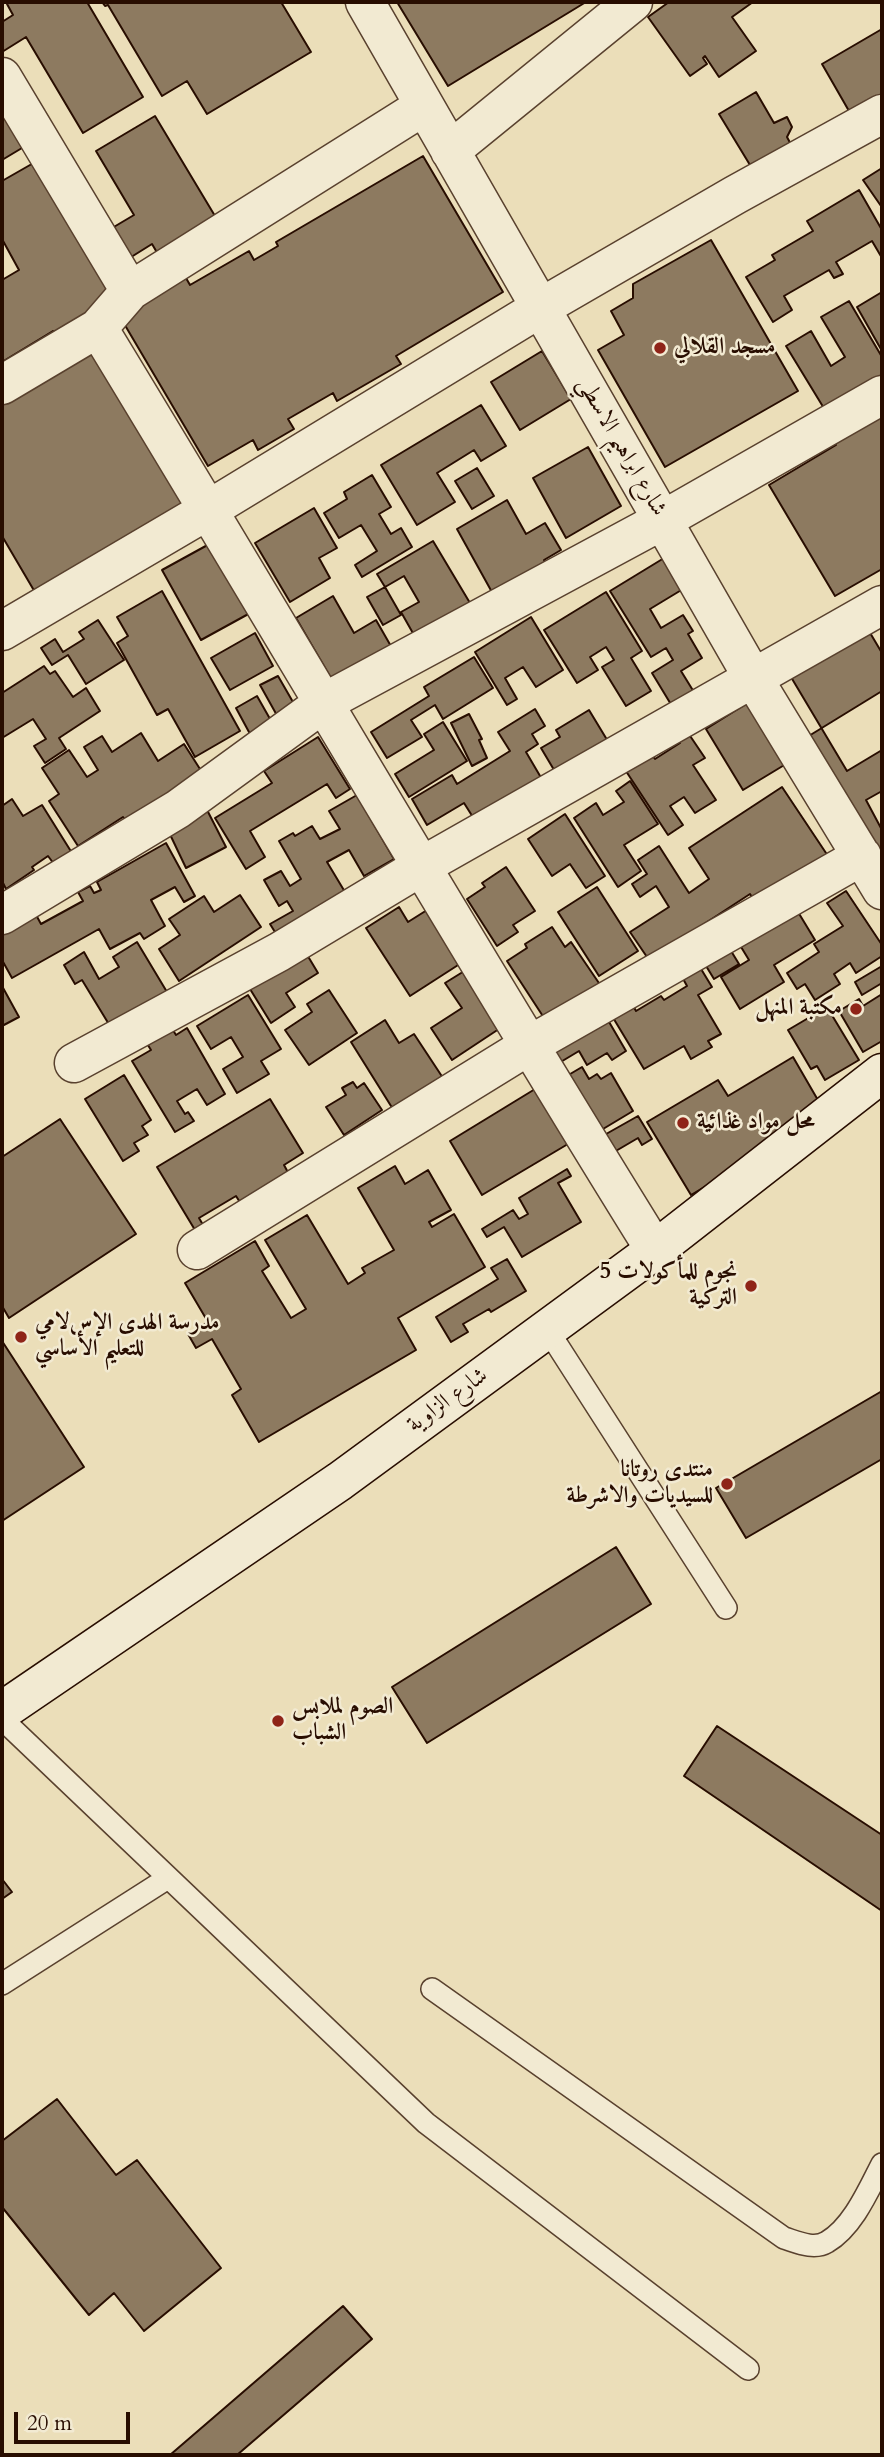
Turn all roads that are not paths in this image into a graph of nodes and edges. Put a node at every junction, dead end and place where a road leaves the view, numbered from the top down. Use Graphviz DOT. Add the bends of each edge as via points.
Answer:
graph roads {
  1 [pos="365,2"];
  2 [pos="633,2"];
  3 [pos="2,77"];
  4 [pos="424,106"];
  5 [pos="882,114"];
  6 [pos="450,151"];
  7 [pos="130,291"];
  8 [pos="540,308"];
  9 [pos="98,328"];
  10 [pos="2,385"];
  11 [pos="882,395"];
  12 [pos="208,510"];
  13 [pos="663,520"];
  14 [pos="882,605"];
  15 [pos="2,631"];
  16 [pos="753,678"];
  17 [pos="325,702"];
  18 [pos="862,856"];
  19 [pos="422,866"];
  20 [pos="882,890"];
  21 [pos="2,915"];
  22 [pos="528,1046"];
  23 [pos="75,1063"];
  24 [pos="882,1073"];
  25 [pos="197,1250"];
  26 [pos="655,1250"];
  27 [pos="547,1329"];
  28 [pos="726,1608"];
  29 [pos="2,1712"];
  30 [pos="2,1719"];
  31 [pos="168,1878"];
  32 [pos="2,1984"];
  33 [pos="432,1989"];
  34 [pos="882,2164"];
  35 [pos="748,2369"];
  1 -- 4 [label="street, شارع ابراهيم الاسطي"];
  2 -- 6 [label="street"];
  3 -- 7 [label="street"];
  4 -- 6 [label="street, شارع ابراهيم الاسطي"];
  4 -- 7 [label="street"];
  5 -- 8 [label="street"];
  6 -- 8 [label="street, شارع ابراهيم الاسطي"];
  7 -- 9 [label="street"];
  8 -- 12 [label="street"];
  8 -- 13 [label="street, شارع ابراهيم الاسطي"];
  9 -- 10 [label="street"];
  9 -- 12 [label="street"];
  11 -- 13 [label="street"];
  12 -- 15 [label="street"];
  12 -- 17 [label="street"];
  13 -- 16 [label="street, شارع ابراهيم الاسطي"];
  13 -- 17 [label="street"];
  14 -- 16 [label="street"];
  16 -- 18 [label="street, شارع ابراهيم الاسطي"];
  16 -- 19 [label="street"];
  17 -- 19 [label="street"];
  17 -- 21 [label="street" via="178,809"];
  18 -- 20 [label="street, شارع ابراهيم الاسطي"];
  18 -- 22 [label="street"];
  19 -- 22 [label="street"];
  19 -- 23 [label="street" via="279,952"];
  22 -- 25 [label="street"];
  22 -- 26 [label="street"];
  24 -- 26 [label="street, شارع الزاوية"];
  26 -- 27 [label="street, شارع الزاوية"];
  27 -- 28 [label="lane"];
  27 -- 29 [label="street, شارع الزاوية" via="340,1480"];
  30 -- 31 [label="lane"];
  31 -- 32 [label="lane"];
  31 -- 35 [label="lane" via="426,2123"];
  33 -- 34 [label="lane" via="784,2238 806,2245 826,2243 853,2218"];
}
